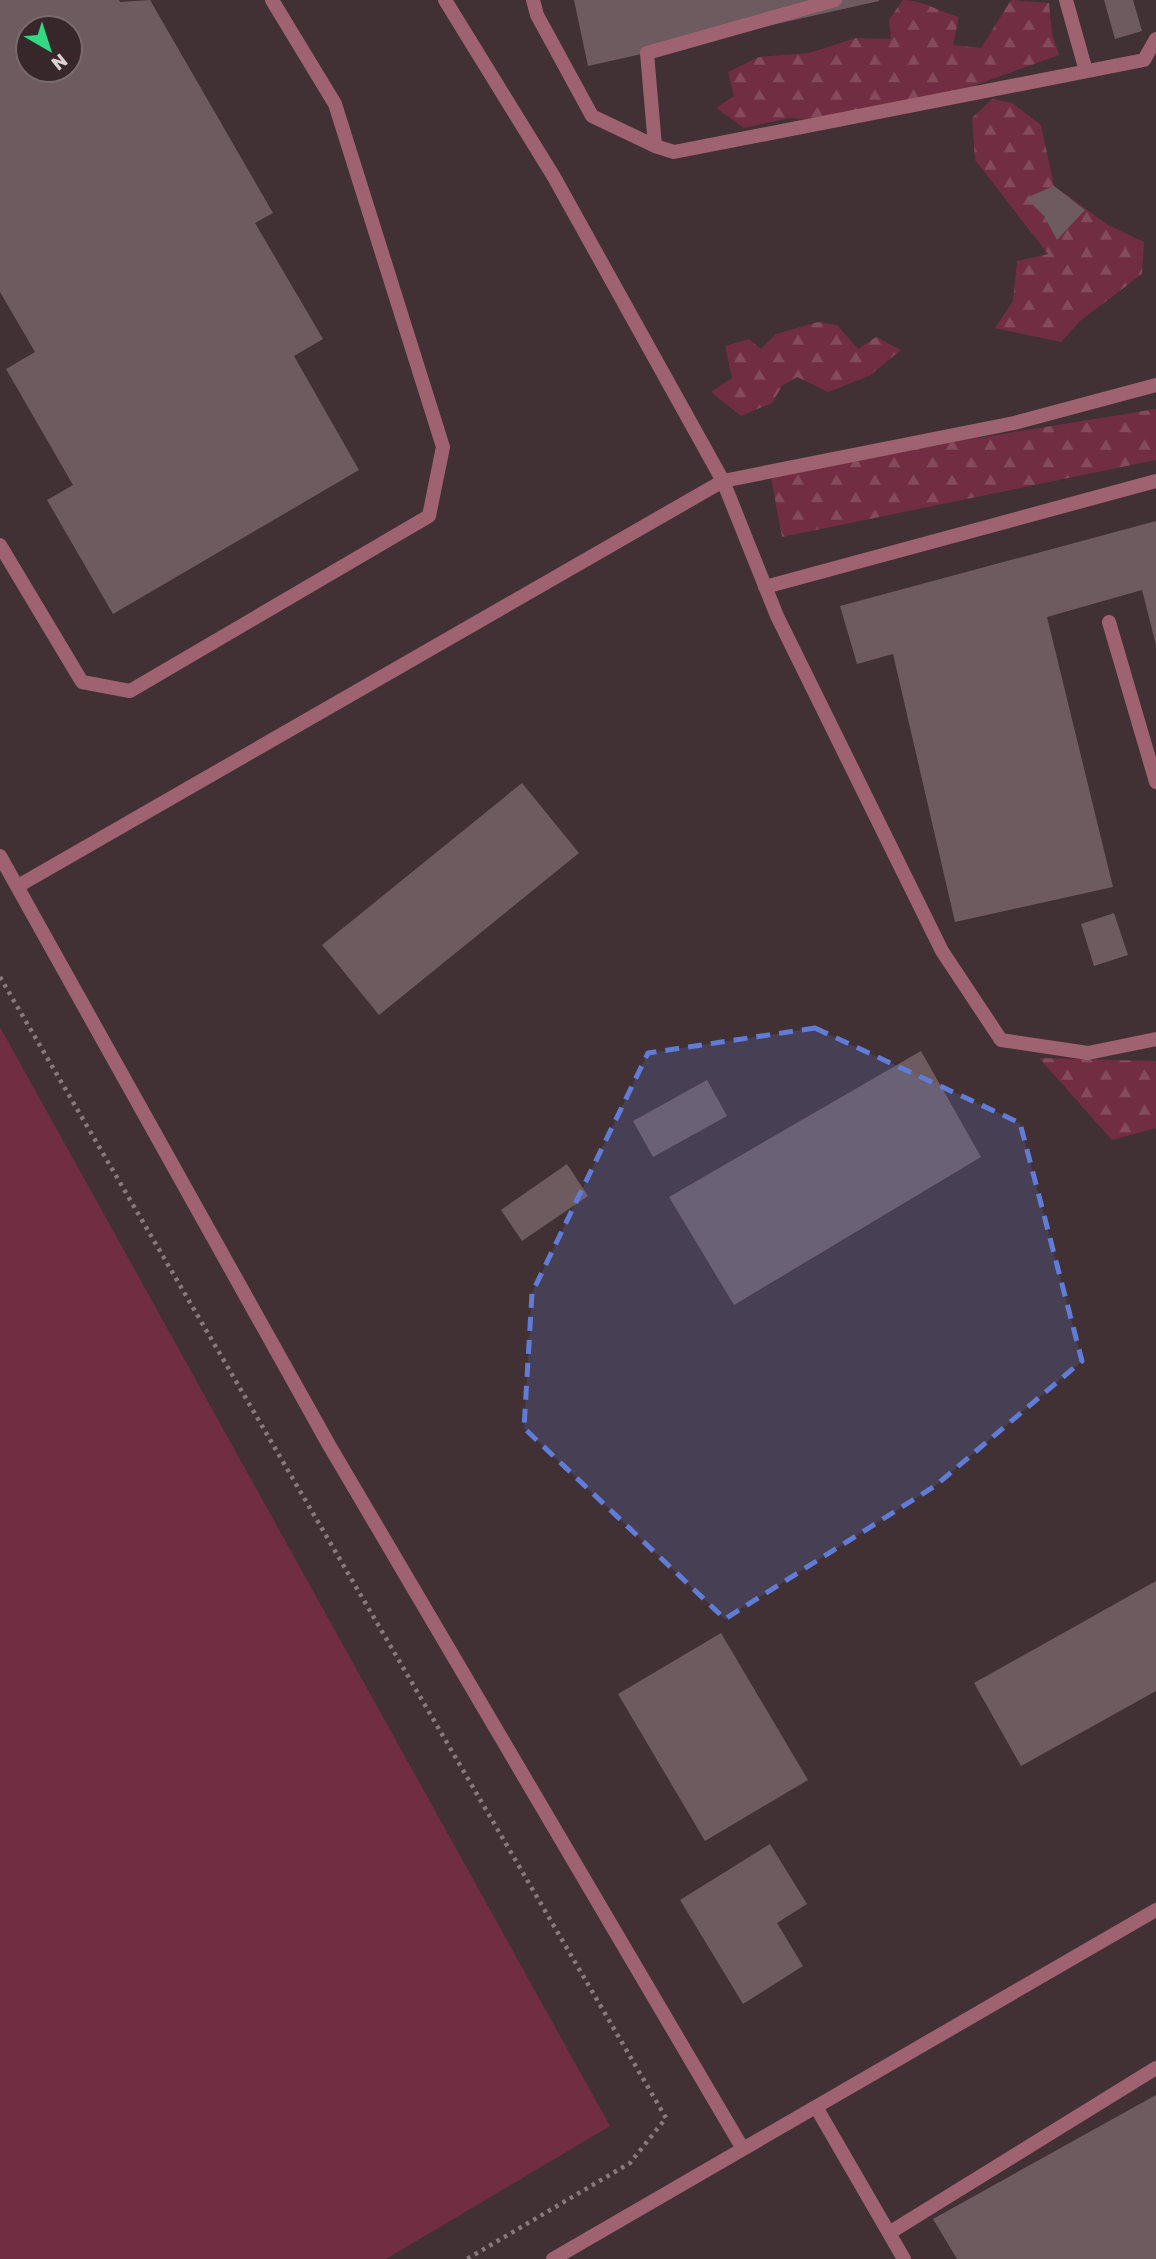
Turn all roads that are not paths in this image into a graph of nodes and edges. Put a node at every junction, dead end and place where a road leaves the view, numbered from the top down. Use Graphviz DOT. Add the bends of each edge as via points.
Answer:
graph roads {
  1 [pos="272,0"];
  2 [pos="445,0"];
  3 [pos="533,0"];
  4 [pos="835,0"];
  5 [pos="1066,0"];
  6 [pos="1156,39"];
  7 [pos="1086,71"];
  8 [pos="655,146"];
  9 [pos="1156,385"];
  10 [pos="723,481"];
  11 [pos="1156,481"];
  12 [pos="0,545"];
  13 [pos="765,587"];
  14 [pos="1110,622"];
  15 [pos="1156,782"];
  16 [pos="0,856"];
  17 [pos="18,886"];
  18 [pos="1156,1039"];
  19 [pos="1156,1910"];
  20 [pos="1156,2068"];
  21 [pos="816,2106"];
  22 [pos="743,2149"];
  23 [pos="889,2233"];
  24 [pos="553,2259"];
  25 [pos="904,2259"];
  1 -- 12 [label="lane" via="335,104 443,447 429,516 130,691 82,682"];
  2 -- 10 [label="lane" via="554,177"];
  3 -- 8 [label="lane" via="592,116"];
  4 -- 8 [label="lane" via="647,53"];
  5 -- 7 [label="lane"];
  6 -- 7 [label="lane" via="1144,60"];
  7 -- 8 [label="lane" via="674,152"];
  9 -- 10 [label="lane" via="1014,423"];
  10 -- 13 [label="lane"];
  10 -- 17 [label="lane"];
  11 -- 13 [label="lane"];
  13 -- 18 [label="lane" via="942,951 1001,1040 1088,1053"];
  14 -- 15 [label="lane"];
  16 -- 17 [label="lane"];
  17 -- 22 [label="lane" via="329,1445"];
  19 -- 21 [label="lane"];
  20 -- 23 [label="lane"];
  21 -- 22 [label="lane"];
  21 -- 23 [label="lane"];
  22 -- 24 [label="lane"];
  23 -- 25 [label="lane"];
}
